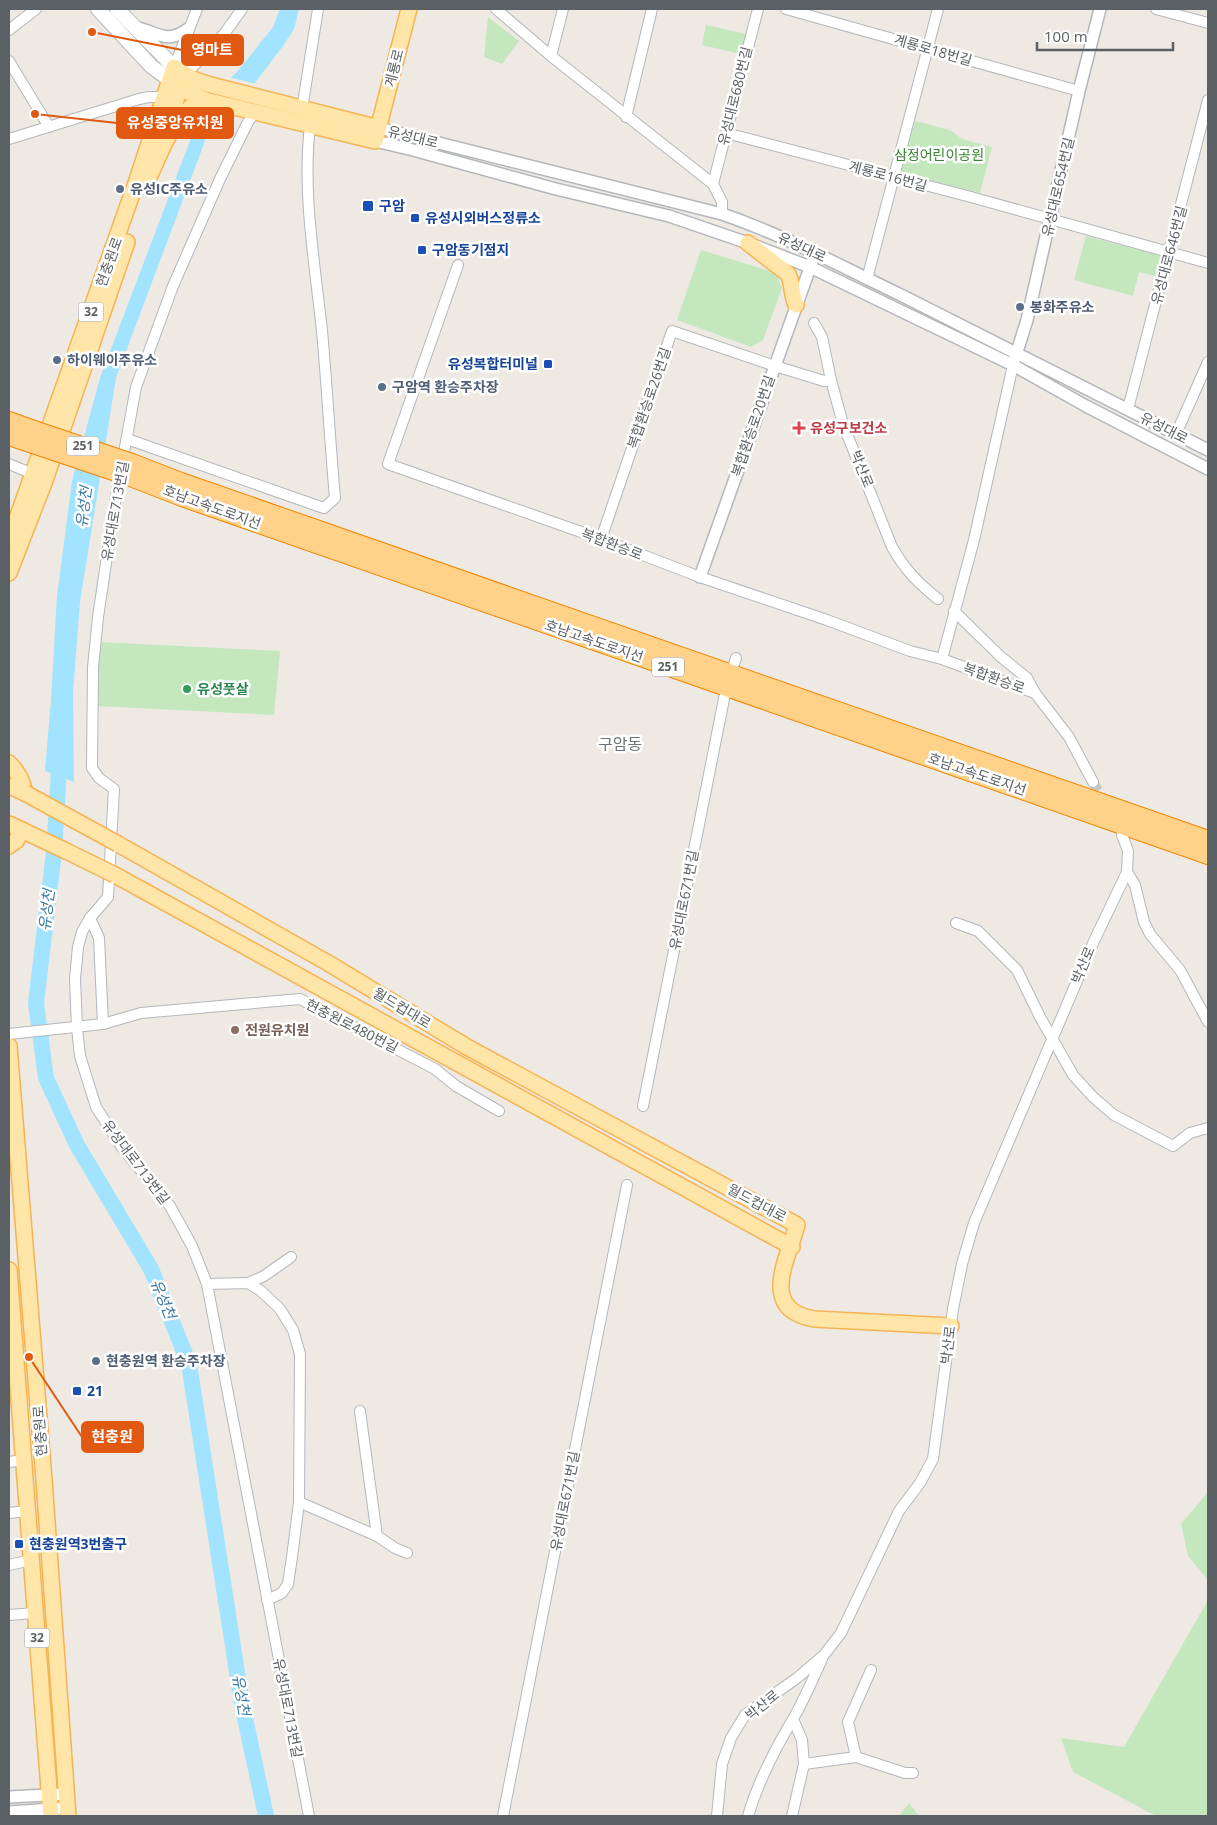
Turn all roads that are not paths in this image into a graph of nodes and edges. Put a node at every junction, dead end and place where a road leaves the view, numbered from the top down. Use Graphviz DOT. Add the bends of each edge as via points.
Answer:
graph roads {
  1 [pos="36,9"];
  2 [pos="98,9"];
  3 [pos="116,9"];
  4 [pos="197,9"];
  5 [pos="242,9"];
  6 [pos="318,9"];
  7 [pos="409,9"];
  8 [pos="496,9"];
  9 [pos="563,9"];
  10 [pos="652,9"];
  11 [pos="758,9"];
  12 [pos="786,9"];
  13 [pos="938,9"];
  14 [pos="1100,9"];
  15 [pos="1156,9"];
  16 [pos="1208,23"];
  17 [pos="135,27"];
  18 [pos="188,29"];
  19 [pos="9,30"];
  20 [pos="927,49"];
  21 [pos="551,56"];
  22 [pos="9,61"];
  23 [pos="177,78"];
  24 [pos="1079,91"];
  25 [pos="164,98"];
  26 [pos="205,100"];
  27 [pos="1208,100"];
  28 [pos="255,107"];
  29 [pos="302,109"];
  30 [pos="626,116"];
  31 [pos="310,126"];
  32 [pos="49,127"];
  33 [pos="726,133"];
  34 [pos="377,135"];
  35 [pos="9,139"];
  36 [pos="893,178"];
  37 [pos="146,184"];
  38 [pos="713,184"];
  39 [pos="722,214"];
  40 [pos="1051,219"];
  41 [pos="748,243"];
  42 [pos="1170,252"];
  43 [pos="815,253"];
  44 [pos="1208,263"];
  45 [pos="458,265"];
  46 [pos="808,271"];
  47 [pos="867,279"];
  48 [pos="796,305"];
  49 [pos="814,323"];
  50 [pos="1017,352"];
  51 [pos="1208,362"];
  52 [pos="1013,365"];
  53 [pos="774,366"];
  54 [pos="830,380"];
  55 [pos="1128,409"];
  56 [pos="9,421"];
  57 [pos="1176,434"];
  58 [pos="9,436"];
  59 [pos="32,436"];
  60 [pos="127,439"];
  61 [pos="1208,450"];
  62 [pos="9,464"];
  63 [pos="1208,469"];
  64 [pos="130,470"];
  65 [pos="33,474"];
  66 [pos="601,539"];
  67 [pos="9,541"];
  68 [pos="9,573"];
  69 [pos="700,577"];
  70 [pos="938,599"];
  71 [pos="954,611"];
  72 [pos="942,660"];
  73 [pos="1035,693"];
  74 [pos="725,694"];
  75 [pos="9,763"];
  76 [pos="1093,782"];
  77 [pos="9,786"];
  78 [pos="25,793"];
  79 [pos="16,827"];
  80 [pos="1122,835"];
  81 [pos="1208,840"];
  82 [pos="9,846"];
  83 [pos="1208,855"];
  84 [pos="1127,872"];
  85 [pos="90,918"];
  86 [pos="956,923"];
  87 [pos="1208,1022"];
  88 [pos="103,1024"];
  89 [pos="74,1028"];
  90 [pos="9,1034"];
  91 [pos="1052,1037"];
  92 [pos="9,1046"];
  93 [pos="643,1106"];
  94 [pos="498,1110"];
  95 [pos="1208,1128"];
  96 [pos="9,1148"];
  97 [pos="627,1186"];
  98 [pos="22,1203"];
  99 [pos="792,1247"];
  100 [pos="291,1258"];
  101 [pos="9,1270"];
  102 [pos="248,1283"];
  103 [pos="207,1284"];
  104 [pos="951,1326"];
  105 [pos="12,1347"];
  106 [pos="14,1409"];
  107 [pos="360,1411"];
  108 [pos="24,1460"];
  109 [pos="9,1462"];
  110 [pos="299,1502"];
  111 [pos="28,1511"];
  112 [pos="9,1513"];
  113 [pos="377,1536"];
  114 [pos="407,1553"];
  115 [pos="31,1560"];
  116 [pos="9,1565"];
  117 [pos="267,1600"];
  118 [pos="35,1613"];
  119 [pos="9,1615"];
  120 [pos="824,1655"];
  121 [pos="871,1670"];
  122 [pos="793,1719"];
  123 [pos="856,1757"];
  124 [pos="804,1764"];
  125 [pos="913,1773"];
  126 [pos="9,1798"];
  127 [pos="67,1806"];
  128 [pos="50,1807"];
  129 [pos="9,1812"];
  130 [pos="309,1816"];
  131 [pos="503,1816"];
  132 [pos="716,1816"];
  133 [pos="748,1816"];
  134 [pos="792,1816"];
  1 -- 19 [label="street"];
  2 -- 23 [label="main road, 유성대로" via="151,66"];
  3 -- 17 [label="main road, 유성대로"];
  4 -- 18 [label="street"];
  5 -- 23 [label="street" via="224,34"];
  6 -- 29 [label="street"];
  7 -- 34 [label="main road, 계룡로"];
  8 -- 21 [label="street"];
  9 -- 21 [label="street"];
  10 -- 30 [label="street"];
  11 -- 33 [label="street, 유성대로680번길"];
  12 -- 20 [label="street, 계룡로18번길"];
  13 -- 20 [label="street"];
  14 -- 24 [label="street, 유성대로654번길"];
  15 -- 16 [label="street"];
  17 -- 18 [label="street" via="170,38"];
  17 -- 23 [label="main road, 유성대로"];
  18 -- 23 [label="street"];
  20 -- 24 [label="street, 계룡로18번길"];
  20 -- 36 [label="street"];
  21 -- 30 [label="street"];
  22 -- 32 [label="street"];
  23 -- 25 [label="main road, 현충원로 / 32"];
  23 -- 26 [label="main road, 유성대로"];
  23 -- 28 [label="main road, 유성대로" via="211,85"];
  23 -- 37 [label="main road"];
  24 -- 40 [label="street, 유성대로654번길"];
  25 -- 32 [label="street" via="140,99"];
  25 -- 65 [label="main road, 현충원로 / 32"];
  26 -- 28 [label="main road, 유성대로"];
  26 -- 37 [label="main road" via="184,113"];
  27 -- 42 [label="street, 유성대로646번길"];
  28 -- 29 [label="main road"];
  28 -- 31 [label="main road, 유성대로"];
  28 -- 60 [label="street, 유성대로713번길" via="173,286 136,386"];
  29 -- 34 [label="main road"];
  30 -- 38 [label="street"];
  31 -- 34 [label="main road, 유성대로"];
  31 -- 60 [label="street" via="310,226 335,498 324,508"];
  32 -- 35 [label="street"];
  33 -- 36 [label="street, 계룡로16번길"];
  33 -- 38 [label="street, 유성대로680번길"];
  34 -- 39 [label="street, 유성대로"];
  34 -- 41 [label="street, 유성대로" via="413,150 669,216"];
  36 -- 40 [label="street, 계룡로16번길"];
  36 -- 47 [label="street"];
  37 -- 68 [label="main road, 현충원로 / 32" via="44,483"];
  38 -- 39 [label="street" via="722,202"];
  39 -- 43 [label="street, 유성대로"];
  40 -- 42 [label="street, 계룡로16번길"];
  40 -- 50 [label="street, 유성대로654번길"];
  41 -- 46 [label="street, 유성대로"];
  41 -- 48 [label="main road" via="788,274"];
  42 -- 44 [label="street, 계룡로16번길"];
  42 -- 55 [label="street, 유성대로646번길"];
  43 -- 46 [label="street"];
  43 -- 47 [label="street, 유성대로"];
  45 -- 66 [label="street, 복합환승로" via="388,464"];
  46 -- 48 [label="street, 복합환승로20번길"];
  46 -- 52 [label="street, 유성대로"];
  47 -- 50 [label="street, 유성대로"];
  48 -- 53 [label="street, 복합환승로20번길"];
  49 -- 54 [label="street, 박산로" via="822,337"];
  50 -- 52 [label="street, 유성대로654번길"];
  50 -- 55 [label="street, 유성대로"];
  51 -- 57 [label="street"];
  52 -- 63 [label="street, 유성대로"];
  52 -- 71 [label="street" via="974,540"];
  53 -- 54 [label="street"];
  53 -- 66 [label="street, 복합환승로26번길" via="672,331"];
  53 -- 69 [label="street, 복합환승로20번길"];
  54 -- 70 [label="street, 박산로" via="843,424 892,548 902,566"];
  55 -- 57 [label="street, 유성대로"];
  56 -- 59 [label="highway, 호남고속도로지선 / 251"];
  57 -- 61 [label="street, 유성대로"];
  58 -- 59 [label="highway, 호남고속도로지선 / 251"];
  59 -- 64 [label="highway, 호남고속도로지선 / 251, bridge"];
  60 -- 85 [label="street, 유성대로713번길" via="102,582 93,667 92,768 114,789 108,898"];
  62 -- 65 [label="street"];
  64 -- 81 [label="highway, 호남고속도로지선 / 251" via="190,485"];
  64 -- 83 [label="highway, 호남고속도로지선 / 251" via="182,497"];
  65 -- 67 [label="main road, 현충원로 / 32"];
  66 -- 69 [label="street, 복합환승로"];
  69 -- 72 [label="street, 복합환승로"];
  71 -- 72 [label="street"];
  71 -- 73 [label="street" via="1026,678"];
  72 -- 73 [label="street, 복합환승로"];
  73 -- 76 [label="street" via="1068,737"];
  74 -- 93 [label="street, 유성대로671번길"];
  75 -- 78 [label="main road" via="23,783"];
  77 -- 78 [label="main road, 월드컵대로"];
  78 -- 99 [label="main road, 월드컵대로, bridge" via="328,963 467,1047 797,1225"];
  79 -- 82 [label="main road" via="16,841"];
  79 -- 99 [label="main road, 월드컵대로, bridge" via="115,875"];
  80 -- 84 [label="street, 박산로" via="1128,851"];
  84 -- 87 [label="street" via="1135,885 1150,934 1180,970"];
  84 -- 91 [label="street, 박산로"];
  85 -- 88 [label="street" via="99,938"];
  85 -- 89 [label="street, 유성대로713번길" via="78,947"];
  86 -- 91 [label="street" via="978,931 1017,970"];
  88 -- 89 [label="street, 현충원로480번길"];
  88 -- 94 [label="street, 현충원로480번길" via="141,1013 300,999 435,1069 456,1086"];
  89 -- 90 [label="street, 현충원로480번길"];
  89 -- 103 [label="street, 유성대로713번길" via="96,1107 123,1149 170,1206 192,1246"];
  91 -- 95 [label="street" via="1073,1075 1114,1115 1173,1146 1190,1133"];
  91 -- 104 [label="street, 박산로" via="974,1223 962,1264"];
  92 -- 98 [label="main road, 현충원로 / 32"];
  96 -- 98 [label="main road" via="12,1184"];
  97 -- 131 [label="street, 유성대로671번길"];
  98 -- 127 [label="main road, 현충원로 / 32"];
  99 -- 104 [label="main road" via="781,1274 782,1294 785,1304 803,1317"];
  100 -- 102 [label="street"];
  101 -- 105 [label="main road, 현충원로 / 32"];
  102 -- 103 [label="street"];
  102 -- 110 [label="street" via="261,1290 280,1310 293,1330 300,1354"];
  103 -- 117 [label="street, 유성대로713번길"];
  104 -- 120 [label="street, 박산로" via="933,1460 877,1554 841,1633"];
  105 -- 106 [label="main road, 현충원로 / 32"];
  106 -- 108 [label="main road, 현충원로 / 32"];
  107 -- 113 [label="street"];
  108 -- 109 [label="street"];
  108 -- 111 [label="main road, 현충원로 / 32"];
  110 -- 113 [label="street"];
  110 -- 117 [label="street" via="288,1584 282,1593"];
  111 -- 112 [label="street"];
  111 -- 115 [label="main road, 현충원로 / 32"];
  113 -- 114 [label="street"];
  115 -- 116 [label="street"];
  115 -- 118 [label="main road, 현충원로 / 32"];
  117 -- 130 [label="street, 유성대로713번길"];
  118 -- 119 [label="street"];
  118 -- 128 [label="main road, 현충원로 / 32"];
  120 -- 122 [label="street"];
  120 -- 132 [label="street, 박산로" via="745,1715 731,1738 722,1764"];
  121 -- 123 [label="street" via="848,1722"];
  122 -- 124 [label="street" via="802,1740"];
  122 -- 133 [label="street" via="755,1793"];
  123 -- 124 [label="street"];
  123 -- 125 [label="street"];
  124 -- 134 [label="street"];
  126 -- 128 [label="street"];
  127 -- 128 [label="street"];
  128 -- 129 [label="street"];
}
